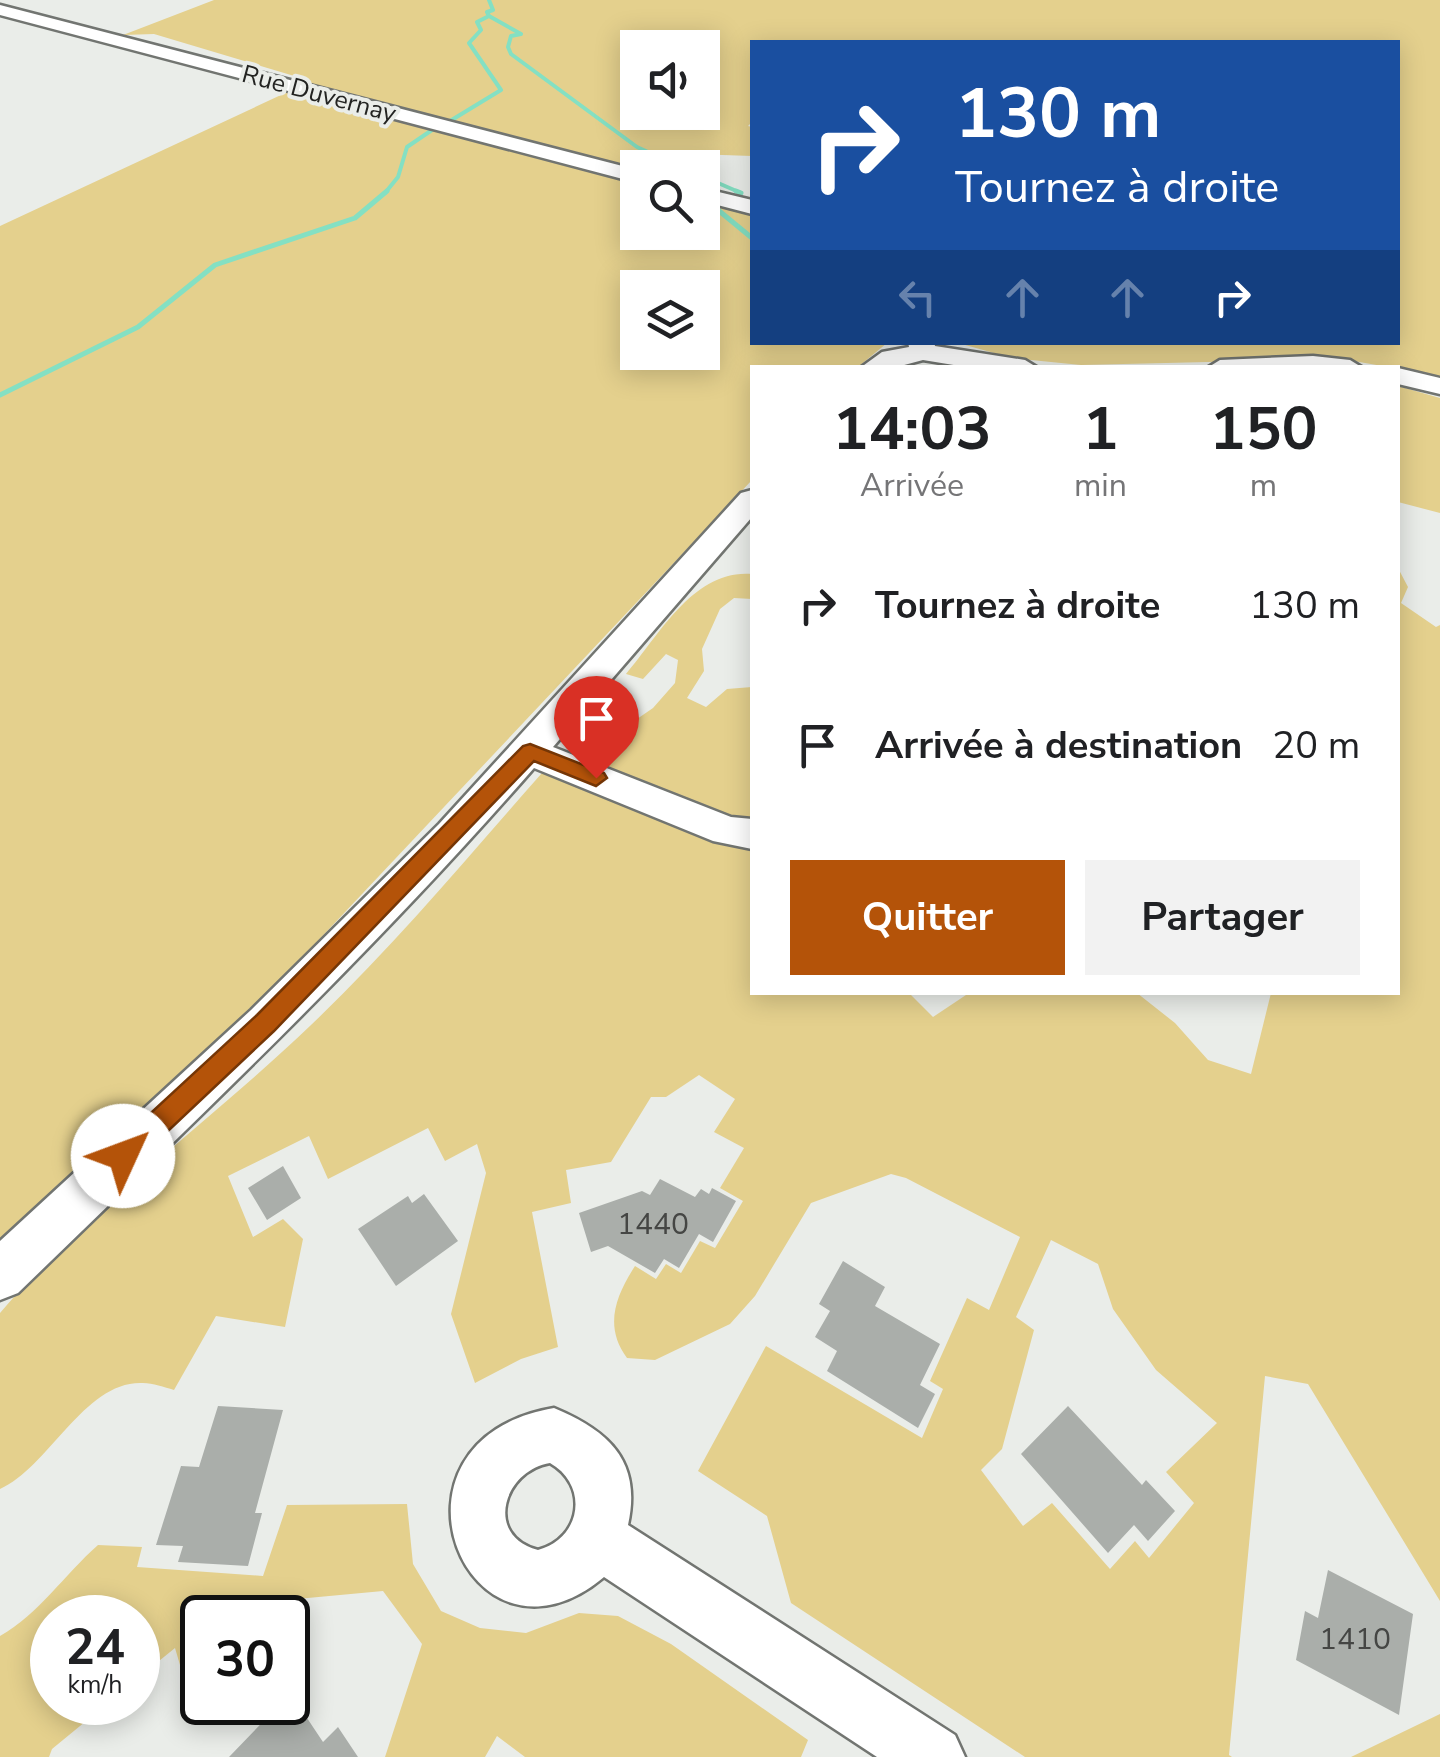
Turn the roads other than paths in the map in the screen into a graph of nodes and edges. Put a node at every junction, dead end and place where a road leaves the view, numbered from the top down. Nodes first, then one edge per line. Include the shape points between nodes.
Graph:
1 (0, 10) edge
2 (620, 173) edge
3 (720, 199) edge
4 (750, 207) edge
5 (922, 347) edge
6 (878, 365) edge
7 (1010, 365) edge
8 (1290, 365) edge
9 (1322, 365) edge
10 (1400, 376) edge
11 (1440, 386) edge
12 (744, 521) edge
13 (530, 752) junction
14 (750, 834) edge
15 (0, 1275) edge
16 (596, 1538) dead end
17 (934, 1757) edge

1 - 2 street, Rue Duvernay
3 - 4 street
5 - 6 street
5 - 7 street
8 - 9 street
10 - 11 street
12 - 13 street
13 - 14 street via 728,831
13 - 15 street via 266,1023
16 - 17 street

